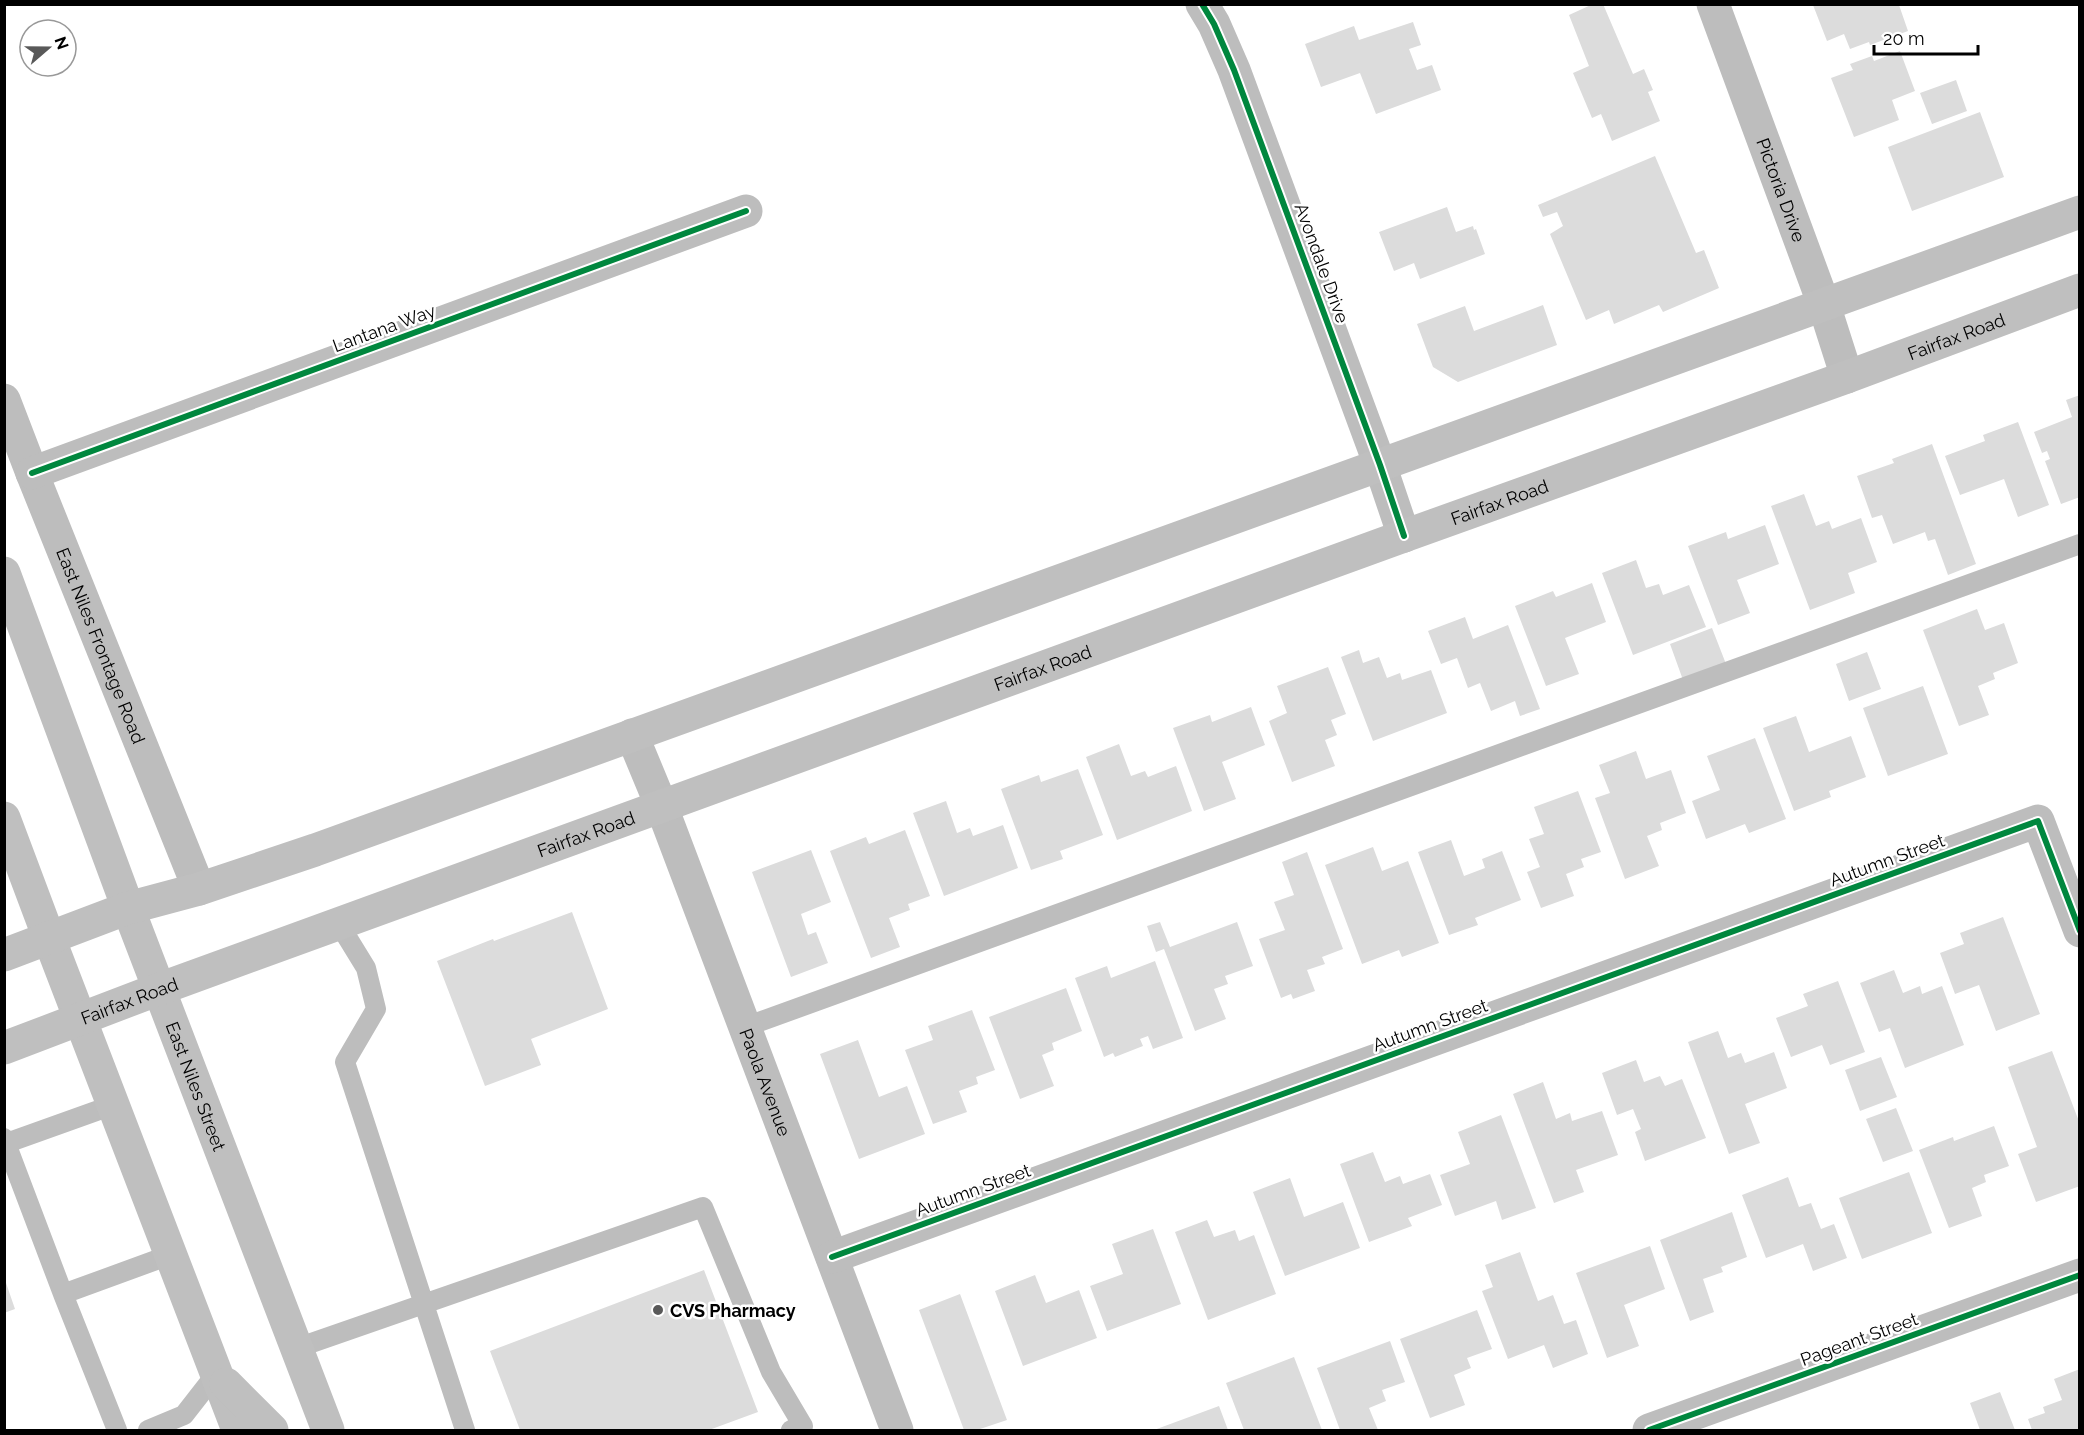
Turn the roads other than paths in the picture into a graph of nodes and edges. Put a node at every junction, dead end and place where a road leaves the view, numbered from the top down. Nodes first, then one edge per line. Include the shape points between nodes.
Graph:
1 (1202, 4) edge
2 (1713, 4) edge
3 (746, 211) dead end
4 (2079, 212) edge
5 (2079, 290) edge
6 (1824, 305) junction
7 (1847, 377) junction
8 (4, 400) edge
9 (1380, 465) junction
10 (32, 473) junction
11 (1404, 536) junction
12 (2079, 544) edge
13 (4, 573) edge
14 (632, 735) junction
15 (661, 805) junction
16 (4, 818) edge
17 (199, 889) junction
18 (128, 908) junction
19 (339, 924) junction
20 (2079, 931) edge
21 (49, 938) junction
22 (4, 955) edge
23 (159, 989) junction
24 (80, 1018) junction
25 (745, 1028) junction
26 (4, 1048) edge
27 (112, 1105) junction
28 (5, 1142) edge
29 (170, 1255) junction
30 (832, 1257) junction
31 (2079, 1275) edge
32 (63, 1294) junction
33 (424, 1304) junction
34 (297, 1348) junction
35 (216, 1374) junction
36 (117, 1431) edge
37 (147, 1431) edge
38 (237, 1431) edge
39 (272, 1431) edge
40 (328, 1431) edge
41 (465, 1431) edge
42 (791, 1431) edge
43 (897, 1431) edge
44 (1649, 1431) edge

1 - 9 street, Avondale Drive via 1234,70
2 - 6 street, Pictoria Drive
3 - 10 street, Lantana Way
4 - 6 main road
5 - 7 main road, Fairfax Road
6 - 7 street, Pictoria Drive
6 - 9 main road
7 - 11 main road, Fairfax Road
8 - 10 street, East Niles Frontage Road
9 - 11 street, Avondale Drive
9 - 14 main road
10 - 17 street, East Niles Frontage Road
11 - 15 main road, Fairfax Road
12 - 25 lane
13 - 18 main road, East Niles Street
14 - 15 street, Paola Avenue
14 - 17 main road
15 - 19 main road, Fairfax Road
15 - 25 street, Paola Avenue
16 - 21 main road
17 - 18 main road
18 - 21 main road
18 - 23 main road, East Niles Street
19 - 23 main road, Fairfax Road
19 - 33 lane via 366,968 376,1009 345,1062
20 - 30 street, Autumn Street via 2038,821
21 - 22 main road
21 - 24 main road
23 - 24 main road, Fairfax Road
23 - 34 main road, East Niles Street
24 - 26 main road, Fairfax Road
24 - 27 main road
25 - 30 street, Paola Avenue
27 - 28 lane
27 - 29 main road
28 - 32 lane
29 - 32 lane
29 - 35 main road
30 - 43 street, Paola Avenue
31 - 44 street, Pageant Street
32 - 36 lane
33 - 34 lane
33 - 41 lane
33 - 42 lane via 703,1207 771,1372 803,1426
34 - 40 main road, East Niles Street
35 - 37 lane via 184,1415
35 - 38 main road
35 - 39 main road

